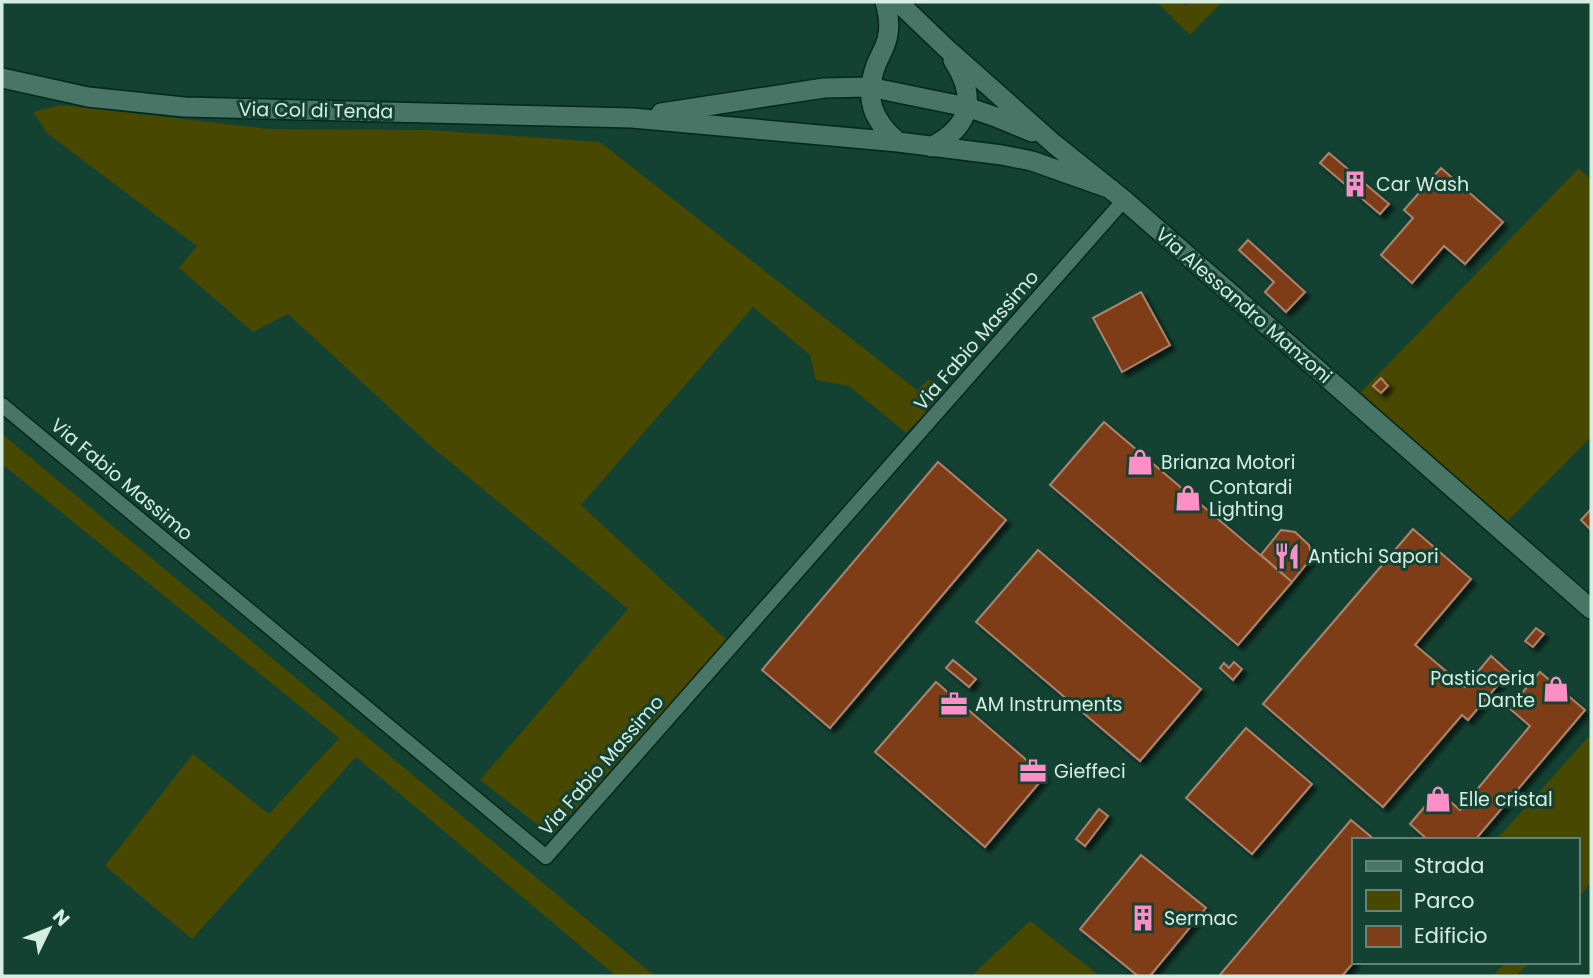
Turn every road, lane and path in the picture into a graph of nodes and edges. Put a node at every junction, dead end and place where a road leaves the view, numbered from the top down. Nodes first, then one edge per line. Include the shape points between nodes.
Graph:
1 (885, 2) edge
2 (898, 2) edge
3 (946, 48) junction
4 (2, 78) edge
5 (869, 87) junction
6 (967, 107) junction
7 (632, 117) junction
8 (898, 142) junction
9 (1054, 144) junction
10 (931, 147) junction
11 (1118, 195) junction
12 (2, 405) edge
13 (1591, 609) edge

1 - 5 main road via 888,37
2 - 3 main road, Via Alessandro Manzoni
3 - 6 main road via 963,75
3 - 9 main road, Via Alessandro Manzoni
4 - 7 main road, Via Col di Tenda via 88,97 184,107
5 - 6 main road, Via Col di Tenda
5 - 7 main road, Via Col di Tenda via 824,88
5 - 8 main road via 877,120
6 - 9 main road, Via Col di Tenda via 1009,121
6 - 10 main road via 958,128
7 - 8 main road, Via Col di Tenda
8 - 10 main road, Via Col di Tenda
9 - 11 main road, Via Alessandro Manzoni
10 - 11 main road, Via Col di Tenda via 1031,161
11 - 12 street, Via Fabio Massimo via 546,857
11 - 13 main road, Via Alessandro Manzoni

